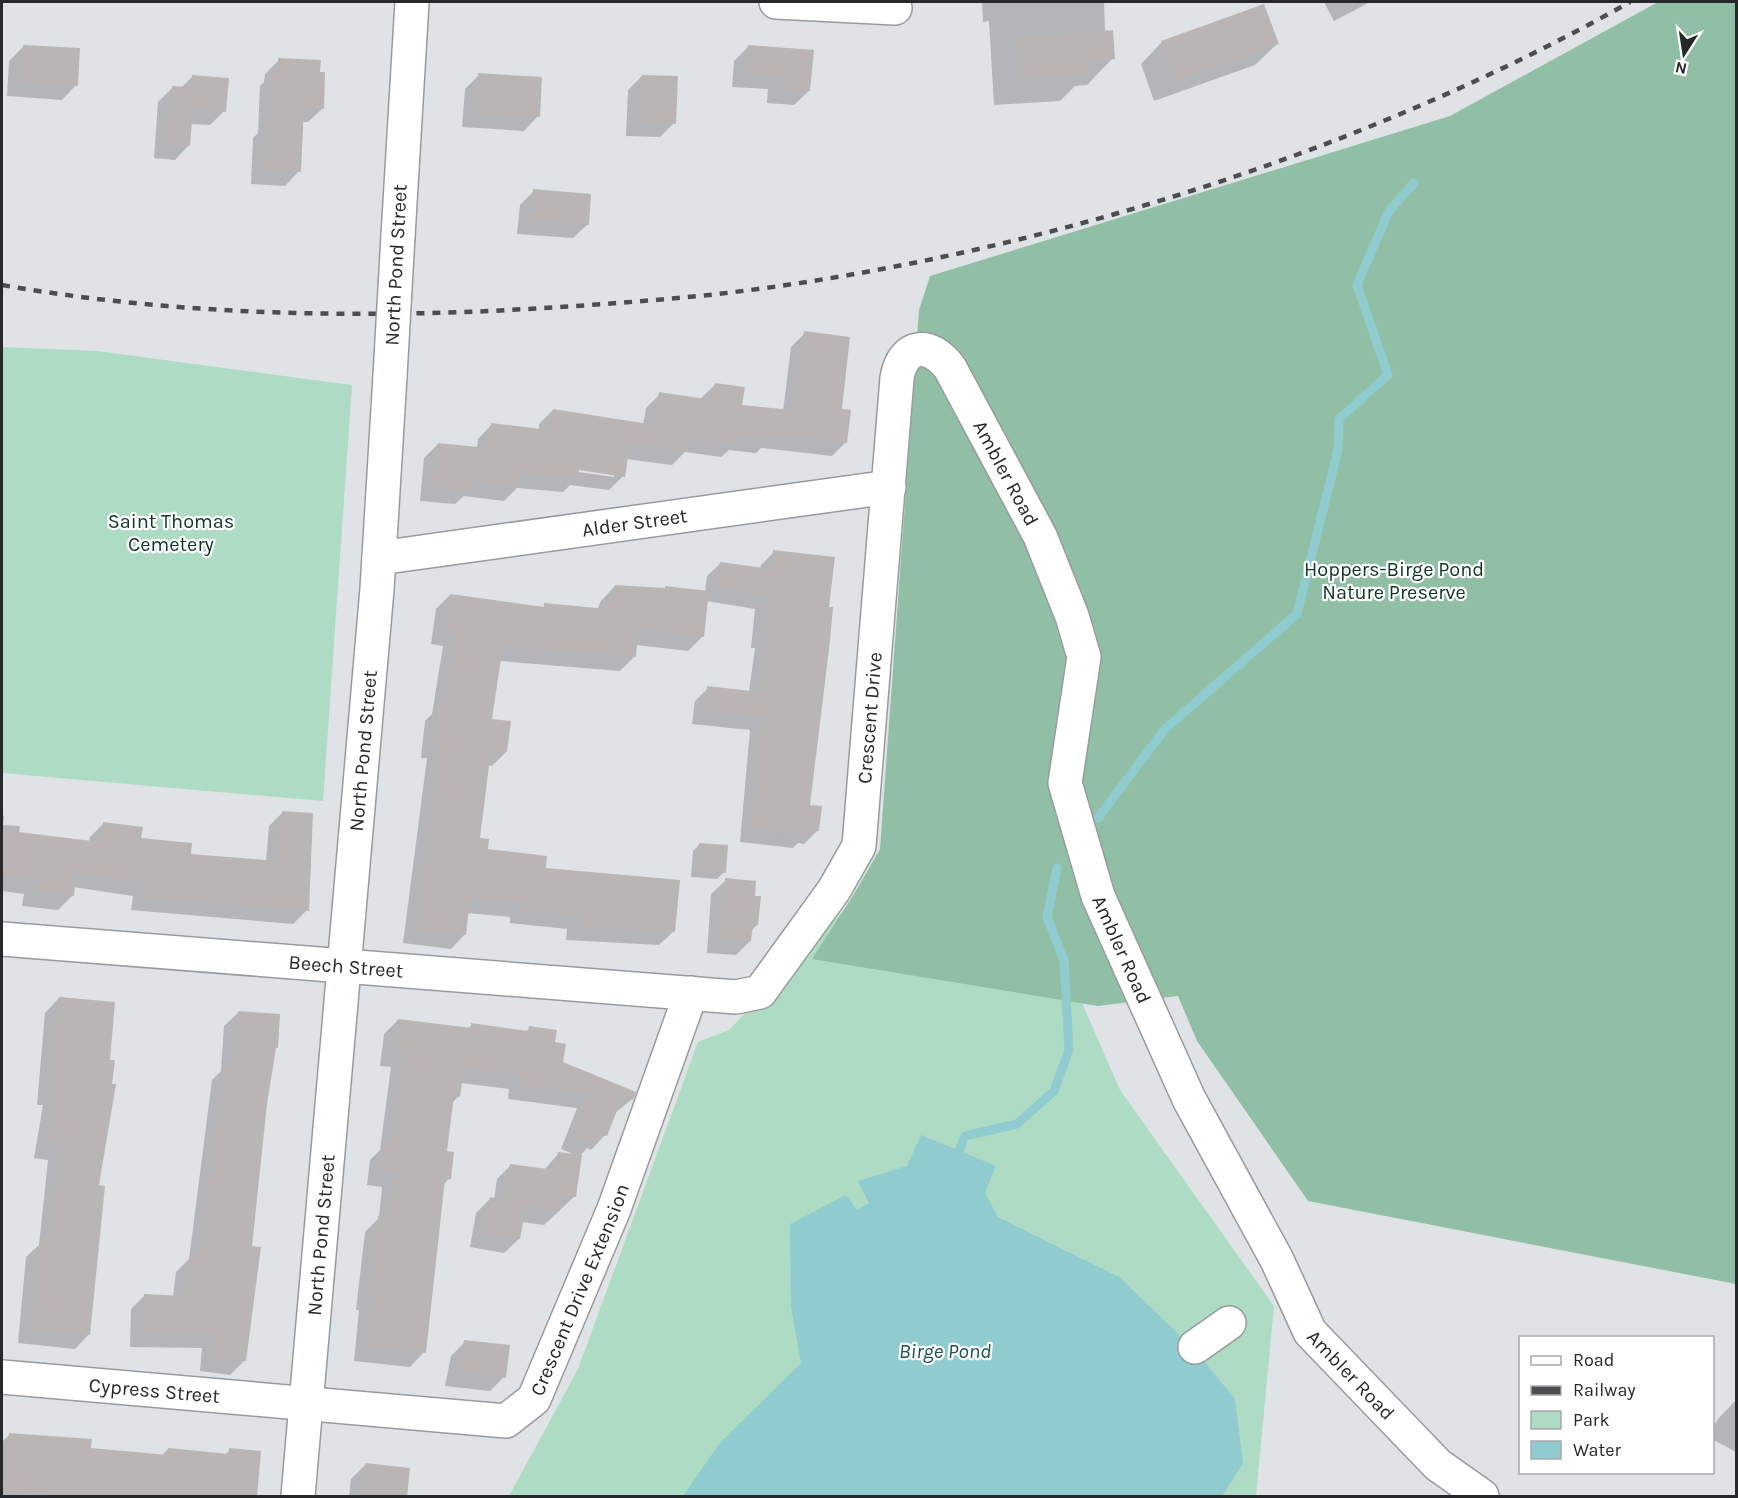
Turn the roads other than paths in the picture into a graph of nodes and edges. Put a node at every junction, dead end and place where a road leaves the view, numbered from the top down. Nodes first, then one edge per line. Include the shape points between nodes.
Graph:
1 (412, 2) edge
2 (776, 2) edge
3 (895, 8) dead end
4 (915, 351) joint
5 (889, 487) junction
6 (379, 558) junction
7 (2, 939) edge
8 (345, 967) junction
9 (691, 993) junction
10 (1229, 1323) dead end
11 (1195, 1347) dead end
12 (2, 1377) edge
13 (306, 1403) junction
14 (298, 1497) edge
15 (1482, 1497) edge

1 - 6 street, North Pond Street, bridge
2 - 3 street
4 - 5 street, Crescent Drive via 904,357 899,368
4 - 15 street, Ambler Road via 932,351 950,368 1040,536 1072,616 1084,657 1065,783 1098,896 1189,1099 1276,1260 1310,1332 1438,1465
5 - 6 street, Alder Street
5 - 9 street, Crescent Drive via 859,846 834,890 760,992 736,997
6 - 8 street, North Pond Street
7 - 8 street, Beech Street
8 - 9 street, Beech Street
8 - 13 street, North Pond Street
9 - 13 street, Crescent Drive Extension via 614,1209 534,1399 506,1421
10 - 11 street
12 - 13 street, Cypress Street
13 - 14 street, North Pond Street

